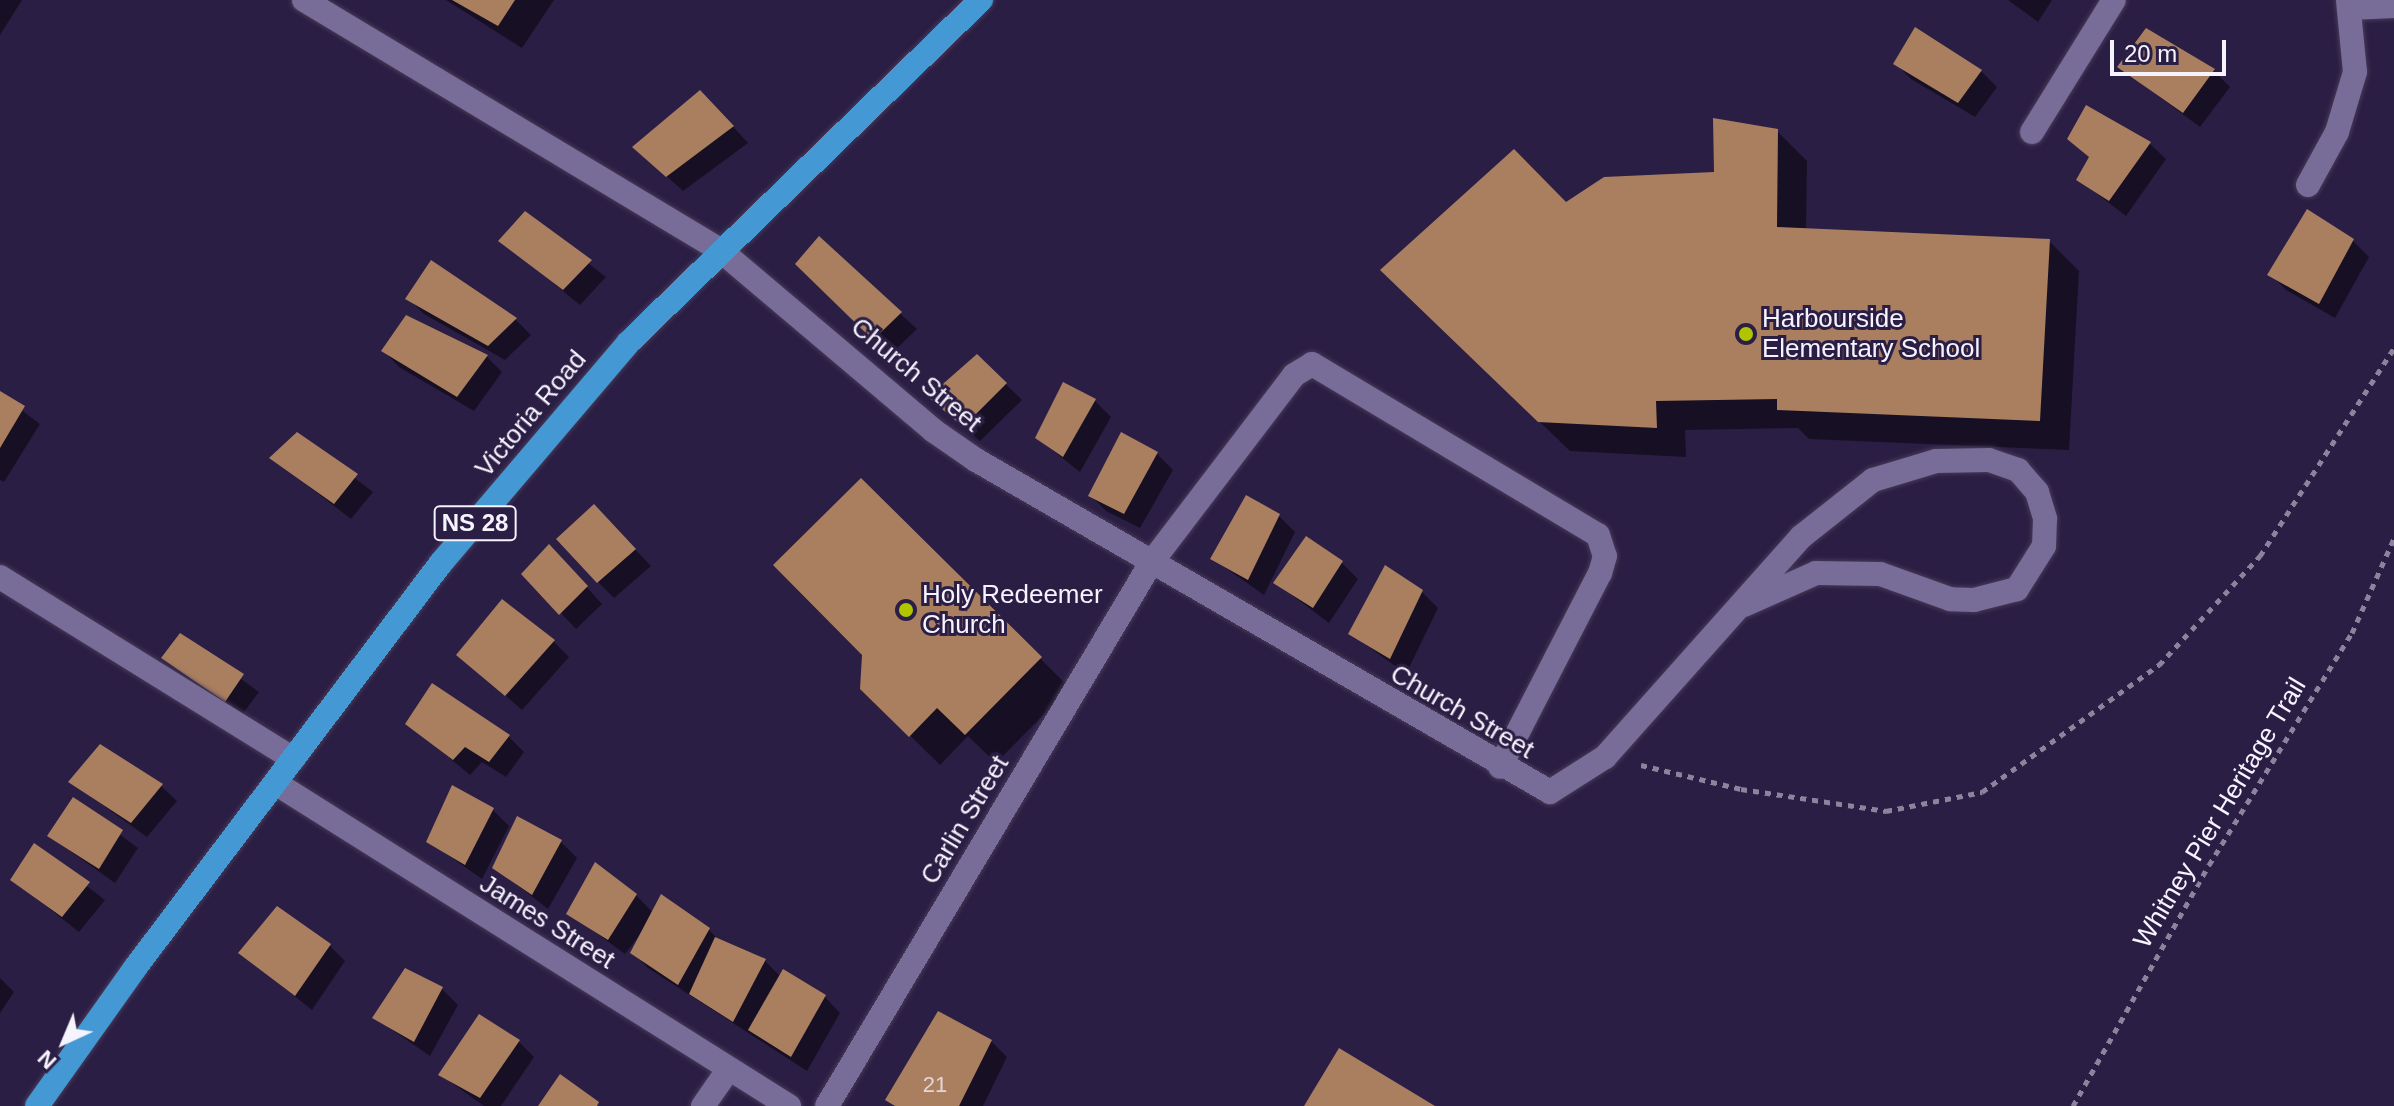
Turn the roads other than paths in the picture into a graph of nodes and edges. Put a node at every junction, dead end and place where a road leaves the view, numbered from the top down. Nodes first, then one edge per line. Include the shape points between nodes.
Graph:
1 (304, 0) edge
2 (981, 0) edge
3 (2114, 0) edge
4 (2349, 4) edge
5 (2394, 6) edge
6 (2032, 132) dead end
7 (2308, 185) dead end
8 (720, 250) junction
9 (1151, 563) junction
10 (0, 577) edge
11 (1744, 605) junction
12 (293, 759) junction
13 (1500, 767) junction
14 (277, 784) junction
15 (728, 1070) junction
16 (37, 1106) edge
17 (703, 1106) edge
18 (789, 1106) edge
19 (827, 1106) edge

1 - 8 street, Church Street
2 - 8 main road, Victoria Road / NS 28
3 - 6 street
4 - 5 street
4 - 7 street via 2355,72 2337,132
8 - 9 street, Church Street via 934,431
8 - 12 main road, Victoria Road / NS 28 via 629,342 456,545
9 - 13 street, Church Street
9 - 13 street, Carlin Street via 1294,375 1312,364 1330,371 1598,535 1605,556 1600,573
9 - 19 street, Carlin Street
10 - 12 street
11 - 11 street via 1801,537 1873,480 1936,461 1989,460 2018,470 2037,492 2045,519 2044,546 2017,589 1974,600 1950,599 1880,574 1816,573
11 - 13 street, Church Street via 1605,757 1550,792
12 - 14 main road, Victoria Road / NS 28
14 - 15 street, James Street
14 - 16 main road, Victoria Road / NS 28
15 - 17 street
15 - 18 street, James Street

